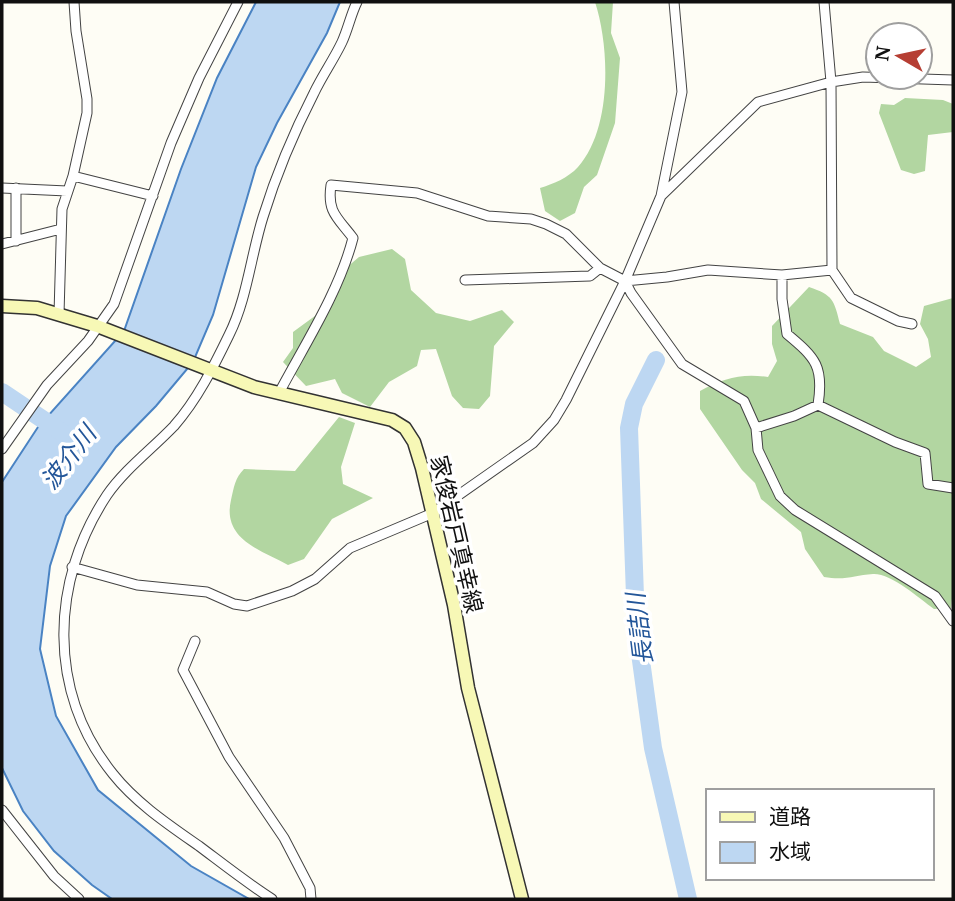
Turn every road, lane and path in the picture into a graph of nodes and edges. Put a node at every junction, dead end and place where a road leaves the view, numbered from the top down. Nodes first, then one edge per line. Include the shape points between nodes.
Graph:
1 (74, 2) edge
2 (238, 2) edge
3 (358, 2) edge
4 (674, 2) edge
5 (824, 2) edge
6 (953, 80) edge
7 (831, 82) junction
8 (73, 176) junction
9 (2, 188) edge
10 (16, 188) junction
11 (67, 191) junction
12 (153, 196) junction
13 (661, 196) junction
14 (61, 229) junction
15 (16, 241) junction
16 (2, 244) edge
17 (600, 268) junction
18 (832, 270) junction
19 (782, 275) junction
20 (465, 279) dead end
21 (625, 281) junction
22 (2, 306) edge
23 (59, 314) junction
24 (912, 324) dead end
25 (101, 328) junction
26 (208, 370) junction
27 (279, 393) junction
28 (818, 405) junction
29 (756, 428) junction
30 (3, 444) edge
31 (953, 488) edge
32 (433, 513) junction
33 (72, 567) junction
34 (953, 621) edge
35 (195, 641) dead end
36 (2, 810) edge
37 (79, 899) edge
38 (272, 899) edge
39 (311, 899) edge
40 (522, 899) edge

1 - 8 street via 87,106
2 - 12 street via 191,96
3 - 26 street via 293,140 264,215 231,331
4 - 13 street via 682,92
5 - 7 street
6 - 7 street via 863,77
7 - 13 street via 758,102
7 - 18 street
8 - 11 street
8 - 12 street
9 - 10 street
10 - 11 street
10 - 15 street
11 - 14 street
12 - 25 street
13 - 21 street
14 - 15 street
14 - 23 street
15 - 16 street
17 - 20 street via 590,276
17 - 21 street
17 - 27 street via 566,234 546,223 488,216 417,193 331,185 332,210 353,238
18 - 19 street
18 - 24 street via 851,298
19 - 21 street via 708,270
19 - 28 street via 787,334 810,352 817,365 821,384
21 - 29 street via 682,364 744,401
21 - 32 street via 554,420 533,443
22 - 23 main road, 家俊岩戸真幸線
23 - 25 main road, 家俊岩戸真幸線
25 - 26 main road, 家俊岩戸真幸線
25 - 30 street via 38,397
26 - 27 main road, 家俊岩戸真幸線
26 - 33 street via 176,424 109,493 87,528
27 - 32 main road, 家俊岩戸真幸線 via 405,428 414,442
28 - 29 street
28 - 31 street via 925,453 928,484
29 - 34 street via 758,450 780,496 794,510 935,596
32 - 33 street via 351,548 292,592 247,606 207,592 137,585
32 - 40 main road, 家俊岩戸真幸線 via 468,688
33 - 38 street via 63,619 64,648 78,711 92,743 113,775 159,818
35 - 39 street via 183,670 229,757 284,838 310,888
36 - 37 street via 54,876

